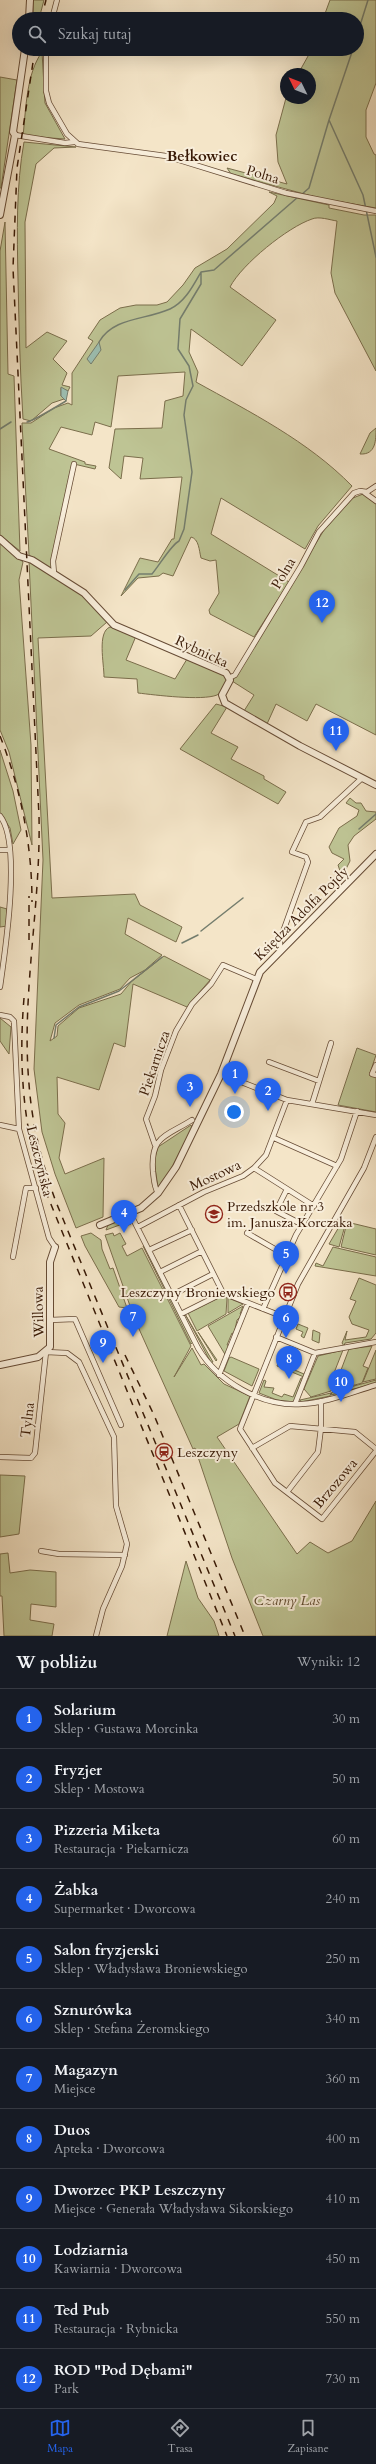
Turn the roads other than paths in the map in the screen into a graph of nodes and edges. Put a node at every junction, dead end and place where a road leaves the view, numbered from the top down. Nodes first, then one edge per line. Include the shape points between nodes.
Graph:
1 (30, 0) edge
2 (57, 0) edge
3 (29, 12) edge
4 (54, 12) edge
5 (24, 56) edge
6 (46, 56) edge
7 (15, 135) junction
8 (74, 142) junction
9 (376, 211) edge
10 (0, 215) edge
11 (74, 464) dead end
12 (376, 486) edge
13 (365, 493) junction
14 (376, 501) edge
15 (0, 539) edge
16 (54, 574) junction
17 (229, 678) junction
18 (362, 778) junction
19 (376, 785) edge
20 (0, 816) edge
21 (0, 850) edge
22 (9, 850) junction
23 (376, 854) edge
24 (280, 950) junction
25 (256, 979) junction
26 (0, 987) edge
27 (0, 1015) edge
28 (331, 1043) dead end
29 (269, 1062) dead end
30 (376, 1065) edge
31 (221, 1074) junction
32 (376, 1075) edge
33 (319, 1081) junction
34 (287, 1100) junction
35 (312, 1104) junction
36 (357, 1112) junction
37 (376, 1115) edge
38 (192, 1120) dead end
39 (0, 1126) edge
40 (19, 1129) junction
41 (376, 1137) edge
42 (274, 1138) junction
43 (155, 1144) junction
44 (337, 1166) junction
45 (254, 1168) junction
46 (36, 1188) junction
47 (287, 1189) junction
48 (158, 1192) junction
49 (179, 1205) junction
50 (314, 1206) junction
51 (130, 1213) junction
52 (100, 1225) dead end
53 (303, 1225) junction
54 (138, 1227) junction
55 (192, 1230) junction
56 (246, 1234) dead end
57 (55, 1247) joint
58 (149, 1250) junction
59 (202, 1251) junction
60 (287, 1256) junction
61 (13, 1257) dead end
62 (160, 1272) junction
63 (213, 1274) junction
64 (223, 1294) junction
65 (172, 1295) junction
66 (248, 1303) junction
67 (263, 1309) junction
68 (181, 1314) junction
69 (284, 1317) junction
70 (50, 1320) junction
71 (276, 1338) junction
72 (376, 1342) edge
73 (46, 1352) junction
74 (315, 1353) junction
75 (0, 1365) edge
76 (219, 1375) junction
77 (376, 1385) edge
78 (253, 1394) junction
79 (321, 1400) junction
80 (295, 1404) junction
81 (121, 1425) dead end
82 (321, 1428) junction
83 (252, 1448) junction
84 (376, 1450) edge
85 (0, 1457) edge
86 (287, 1492) junction
87 (41, 1551) dead end
88 (125, 1555) junction
89 (96, 1636) edge

1 - 3 street
2 - 4 street
5 - 7 street via 13,132
6 - 8 street via 46,91 49,102
7 - 8 street
7 - 10 street
8 - 9 street, Polna via 172,157 300,196
11 - 16 street via 53,561
12 - 13 street, Polna
13 - 14 street
13 - 17 street, Polna via 354,493 321,529 235,675
15 - 16 street, Rybnicka via 19,556 32,560
16 - 17 street, Rybnicka via 84,593 117,626 224,672
17 - 18 street, Rybnicka via 230,682 222,695 224,702
18 - 19 street, Rybnicka
18 - 24 street via 320,817 306,822 295,844 292,852 306,857 308,862 280,940
20 - 22 street via 9,834
21 - 22 street
22 - 26 street via 9,929
23 - 24 street, Księdza Adolfa Pojdy
24 - 25 street, Księdza Adolfa Pojdy
25 - 31 street, Księdza Adolfa Pojdy
25 - 43 street, Piekarnicza via 223,965 212,984 187,1011 160,1070 155,1096 146,1119
27 - 40 street, Leszczyńska via 10,1017 14,1021
28 - 33 street
29 - 33 street
30 - 32 street via 372,1074
31 - 34 street
31 - 48 street, Księdza Adolfa Pojdy via 176,1167
33 - 35 street
34 - 35 street
34 - 42 street, Mostowa
35 - 36 street
36 - 37 street
36 - 44 street via 344,1153
38 - 43 street
39 - 40 street
40 - 46 street, Leszczyńska
41 - 69 street via 364,1168 306,1269
42 - 44 street
42 - 45 street, Mostowa via 266,1155
43 - 48 street, Piekarnicza via 152,1157 155,1188
44 - 50 street
45 - 47 street
45 - 49 street, Mostowa via 239,1178
46 - 57 street, Leszczyńska via 49,1238
46 - 61 street via 26,1188
47 - 50 street
47 - 53 street via 276,1211
48 - 51 street, Księdza Adolfa Pojdy via 147,1204
49 - 54 street, Mostowa
49 - 55 street
50 - 53 street
51 - 52 street, Księdza Adolfa Pojdy
51 - 54 street
53 - 60 street
54 - 58 street
55 - 58 street
55 - 59 street
56 - 60 street
57 - 70 street, Willowa via 50,1262
58 - 62 street
59 - 62 street
59 - 63 street
60 - 67 street
62 - 65 street
63 - 64 street
63 - 65 street
64 - 66 street
64 - 68 street
65 - 68 street
66 - 67 street
66 - 76 street
67 - 69 street
68 - 76 street via 202,1355
69 - 71 street
70 - 73 street, Willowa via 51,1342
70 - 81 street via 75,1319
71 - 74 street
71 - 78 street
72 - 74 street
73 - 75 street, Willowa via 35,1358
73 - 85 street, Tylna via 35,1454 31,1458
73 - 88 street via 68,1353 79,1362 114,1438 116,1506 126,1538
74 - 80 street
76 - 78 street
77 - 79 street
78 - 80 street via 272,1401
78 - 83 street, Brzozowa via 240,1428
79 - 80 street
79 - 82 street
82 - 83 street via 290,1426
82 - 84 street via 355,1432
82 - 86 street via 318,1452
83 - 86 street, Brzozowa via 275,1483
84 - 86 street, Brzozowa via 322,1519
87 - 88 street via 59,1554
88 - 89 street via 103,1610

